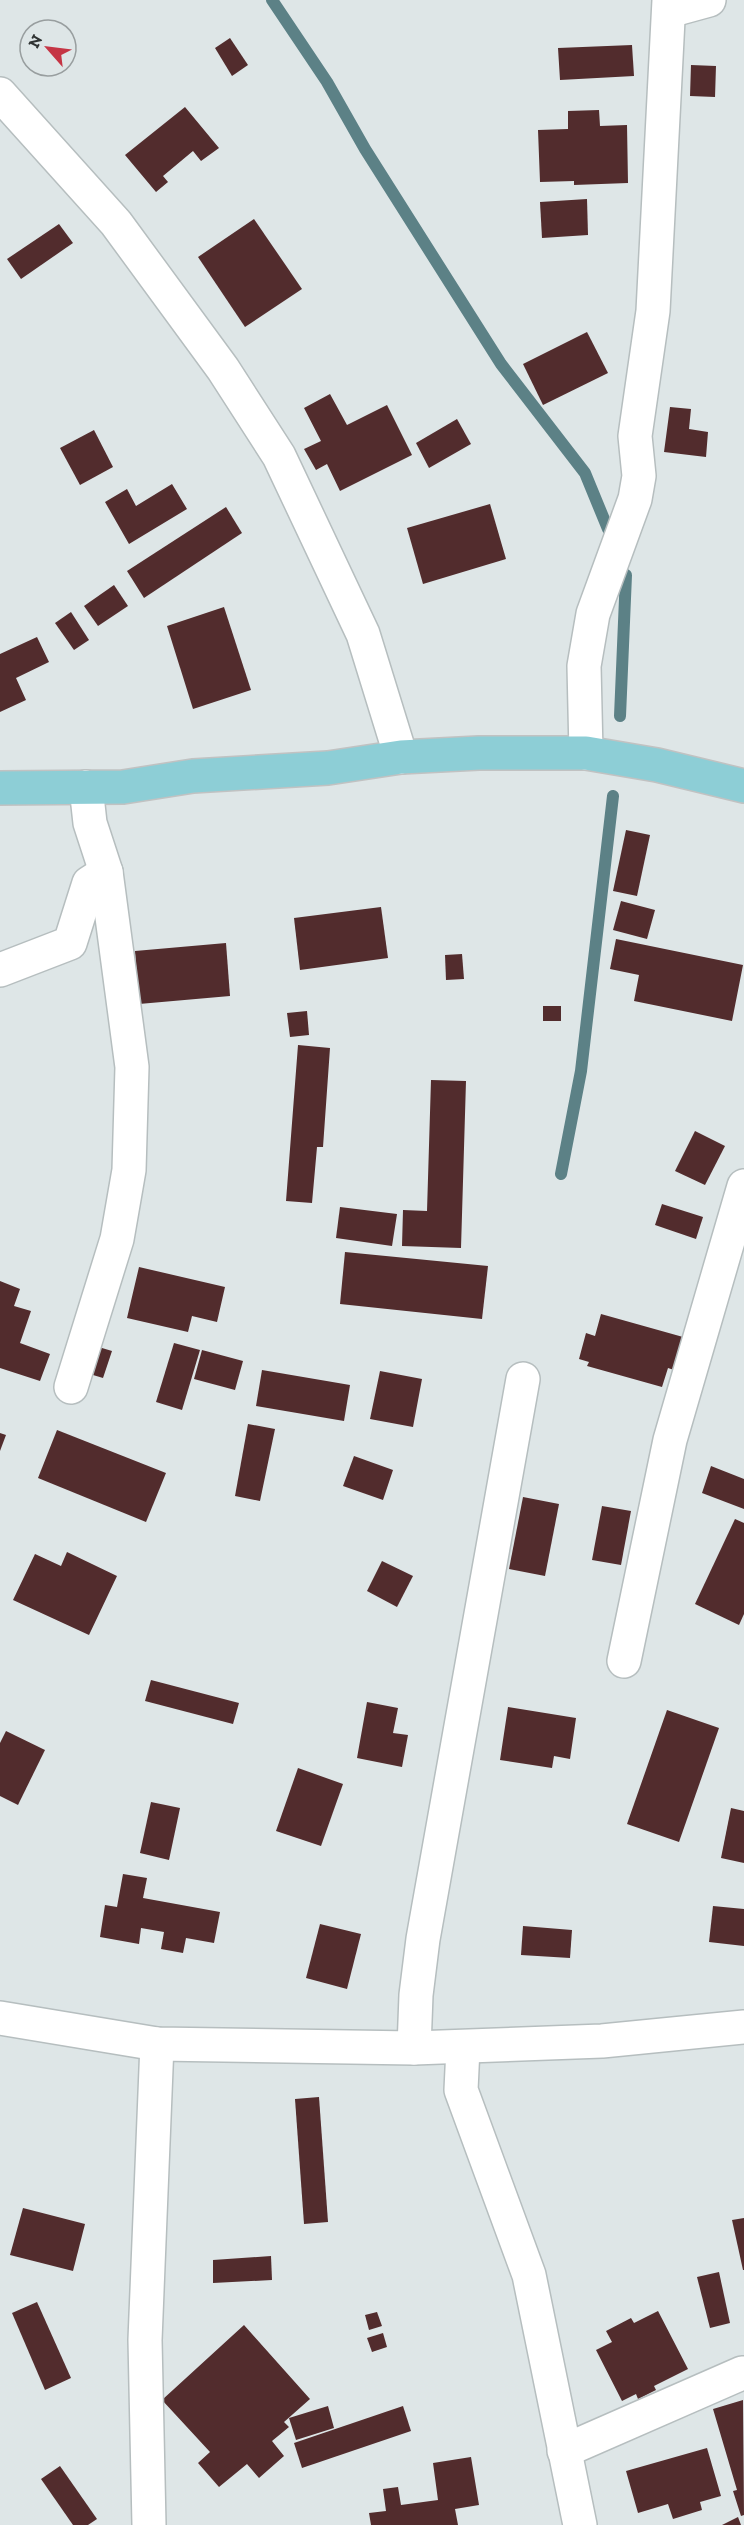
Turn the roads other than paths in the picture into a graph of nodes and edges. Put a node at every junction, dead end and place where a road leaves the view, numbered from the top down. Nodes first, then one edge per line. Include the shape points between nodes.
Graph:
1 (709, 0) edge
2 (669, 5) edge
3 (0, 94) edge
4 (586, 753) junction
5 (401, 757) junction
6 (744, 786) edge
7 (86, 787) junction
8 (0, 788) edge
9 (106, 872) junction
10 (0, 970) edge
11 (744, 1186) edge
12 (523, 1379) dead end
13 (71, 1388) dead end
14 (624, 1661) dead end
15 (0, 2018) edge
16 (744, 2027) edge
17 (157, 2044) junction
18 (414, 2048) junction
19 (463, 2048) junction
20 (742, 2373) dead end
21 (564, 2451) junction
22 (149, 2525) edge
23 (580, 2525) edge

1 - 2 street
2 - 4 street via 653,311 635,436 639,476 635,499 593,614 585,666
3 - 5 street via 116,223 223,369 279,456 363,634
4 - 5 main road
4 - 6 main road
5 - 7 main road via 328,768
7 - 8 main road
7 - 9 street via 90,823
9 - 10 street via 89,883 70,942
9 - 13 street via 132,1067 129,1170 117,1239
11 - 14 street via 670,1440
12 - 18 street via 423,1939
15 - 17 street
16 - 19 street via 602,2041
17 - 18 street
17 - 22 street via 145,2340
18 - 19 street
19 - 21 street via 461,2090 529,2275
20 - 21 street
21 - 23 street

